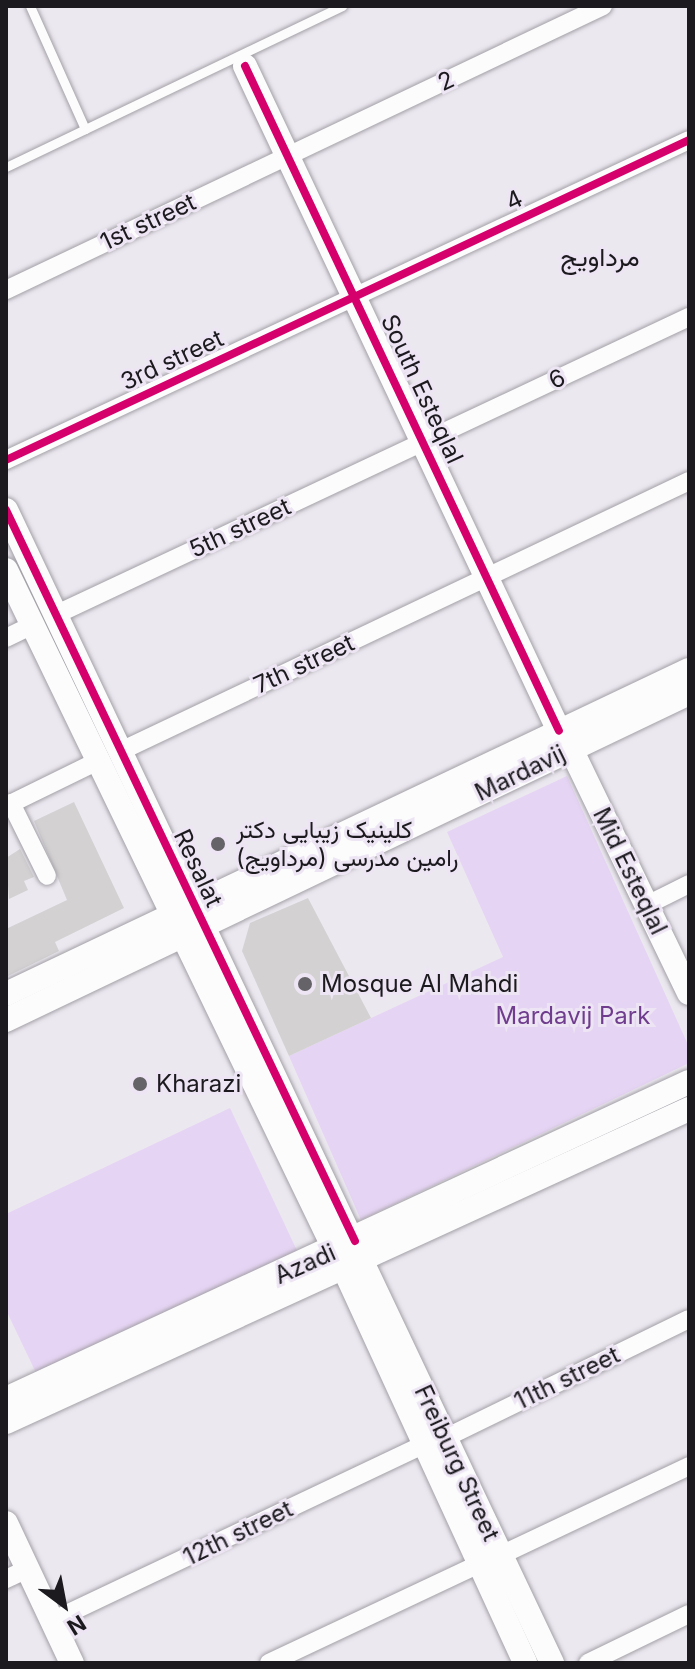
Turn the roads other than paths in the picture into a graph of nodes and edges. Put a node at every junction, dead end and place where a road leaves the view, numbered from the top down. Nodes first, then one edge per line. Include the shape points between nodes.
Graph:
1 (30, 6) edge
2 (342, 6) edge
3 (603, 6) edge
4 (245, 66) dead end
5 (85, 129) junction
6 (689, 140) edge
7 (289, 155) junction
8 (6, 167) edge
9 (6, 290) edge
10 (355, 296) junction
11 (689, 317) edge
12 (424, 441) junction
13 (6, 460) edge
14 (689, 481) edge
15 (6, 510) edge
16 (6, 570) edge
17 (487, 577) junction
18 (55, 615) junction
19 (33, 625) junction
20 (6, 638) edge
21 (689, 670) edge
22 (689, 693) edge
23 (565, 740) junction
24 (121, 751) junction
25 (98, 761) junction
26 (9, 804) edge
27 (47, 876) dead end
28 (689, 884) edge
29 (647, 905) junction
30 (187, 920) junction
31 (689, 993) edge
32 (6, 994) edge
33 (6, 1020) edge
34 (689, 1082) edge
35 (689, 1109) edge
36 (330, 1215) junction
37 (395, 1235) junction
38 (350, 1256) junction
39 (311, 1274) junction
40 (377, 1289) junction
41 (365, 1314) junction
42 (689, 1319) edge
43 (6, 1399) edge
44 (6, 1422) edge
45 (434, 1441) junction
46 (689, 1466) edge
47 (6, 1523) edge
48 (490, 1560) junction
49 (17, 1574) edge
50 (689, 1614) edge
51 (52, 1621) junction
52 (520, 1623) junction
53 (72, 1663) edge
54 (269, 1663) edge
55 (525, 1663) edge
56 (552, 1663) edge
57 (588, 1663) edge

1 - 5 lane
2 - 5 lane
3 - 7 street, 2
4 - 7 main road, South Esteqlal
5 - 8 lane
6 - 10 street, 4
7 - 9 street, 1st street
7 - 10 main road, South Esteqlal
10 - 12 main road, South Esteqlal
10 - 13 street, 3rd street
11 - 12 street, 6
12 - 17 main road, South Esteqlal
12 - 18 street, 5th street
14 - 17 street, 7th street
15 - 18 main road, Resalat
16 - 19 main road, Resalat
17 - 23 main road, South Esteqlal
17 - 24 street, 7th street
18 - 24 main road, Resalat
19 - 20 street
19 - 25 main road, Resalat
21 - 23 main road, Mardavij
22 - 23 main road, Mardavij
23 - 29 main road, Mid Esteqlal
23 - 30 main road, Mardavij
24 - 30 main road, Resalat
25 - 26 street
25 - 30 main road, Resalat
26 - 27 street
28 - 29 street
29 - 31 main road, Mid Esteqlal
30 - 32 main road, Mardavij
30 - 33 main road, Mardavij
30 - 36 main road, Resalat
34 - 37 main road, Azadi
35 - 37 main road, Azadi
36 - 37 main road
36 - 38 main road, Resalat
36 - 39 main road
37 - 38 main road, Azadi
37 - 40 main road
38 - 39 main road, Azadi
38 - 40 main road, Freiburg Street
38 - 41 main road, Freiburg Street
39 - 41 main road
39 - 43 main road, Azadi
39 - 44 main road, Azadi
40 - 45 main road, Freiburg Street
41 - 45 main road, Freiburg Street
42 - 45 street, 11th street
45 - 48 main road, Freiburg Street
45 - 51 street, 12th street
46 - 48 street
47 - 49 main road
48 - 52 main road, Freiburg Street
48 - 54 street
49 - 51 main road
50 - 57 street
51 - 53 main road
52 - 55 main road, Freiburg Street
52 - 56 main road, Freiburg Street

